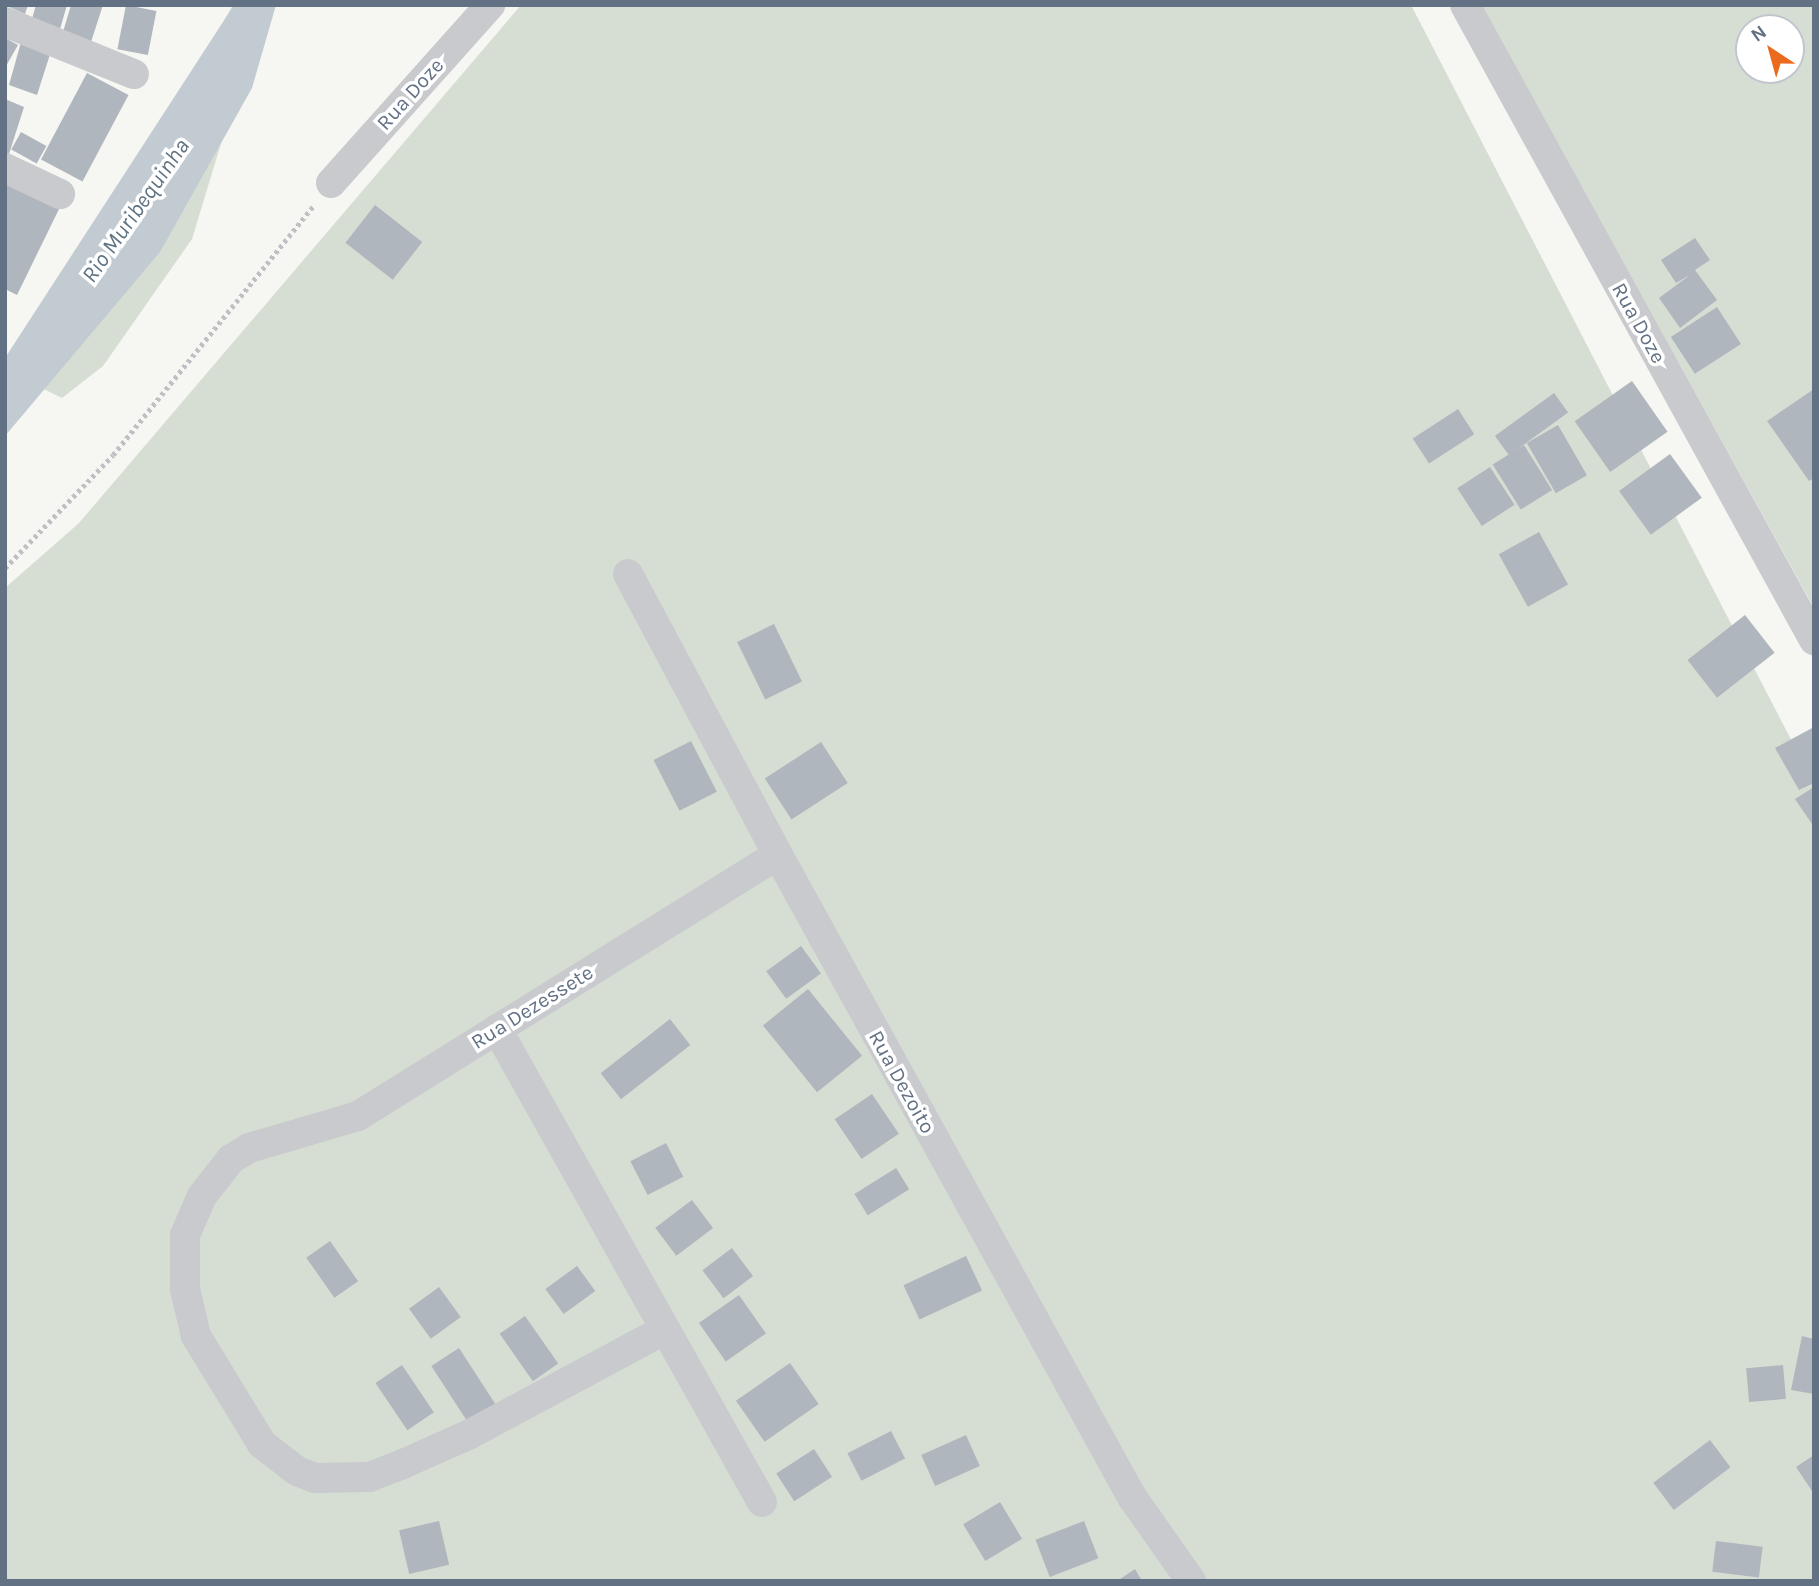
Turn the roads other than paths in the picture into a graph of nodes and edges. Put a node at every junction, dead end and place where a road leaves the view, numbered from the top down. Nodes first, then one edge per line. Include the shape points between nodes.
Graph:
1 (490, 5) edge
2 (1465, 5) edge
3 (5, 22) edge
4 (134, 74) dead end
5 (5, 168) edge
6 (331, 183) road end
7 (60, 194) dead end
8 (628, 574) dead end
9 (1814, 640) edge
10 (778, 855) junction
11 (497, 1029) junction
12 (664, 1330) junction
13 (762, 1502) dead end
14 (1191, 1581) edge

1 - 6 street, Rua Doze
2 - 9 street, Rua Doze
3 - 4 street
5 - 7 street
8 - 10 street, Rua Dezoito
10 - 11 street, Rua Dezessete
10 - 14 street, Rua Dezoito via 1132,1497
11 - 12 street
11 - 12 street, Rua Dezessete via 358,1116 278,1138 231,1159 202,1196 185,1236 185,1289 196,1336 262,1444 297,1471 333,1480 369,1477 468,1435
12 - 13 street

